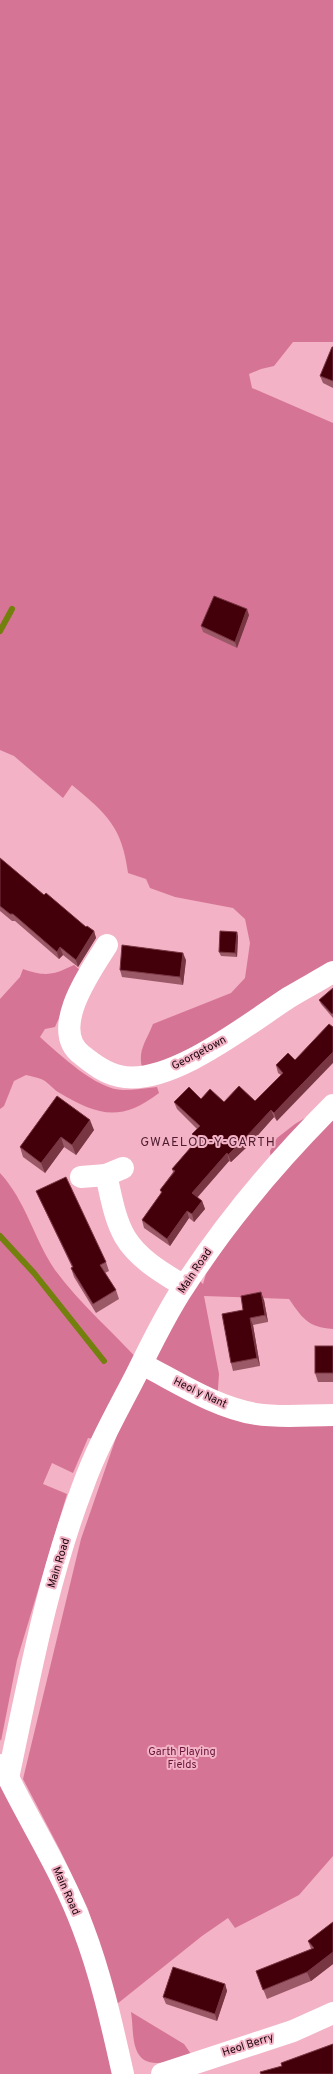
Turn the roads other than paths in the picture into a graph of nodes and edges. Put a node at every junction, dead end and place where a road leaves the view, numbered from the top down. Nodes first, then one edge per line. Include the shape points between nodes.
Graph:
1 (107, 945) dead end
2 (333, 972) edge
3 (333, 1105) edge
4 (81, 1178) dead end
5 (184, 1286) junction
6 (142, 1364) junction
7 (333, 1415) edge
8 (4, 1769) edge
9 (333, 2013) edge
10 (123, 2074) edge
11 (162, 2074) edge

1 - 2 street, Georgetown via 86,978 71,1012 69,1034 77,1052 97,1067 119,1076 145,1078 183,1064
3 - 5 street, Main Road via 297,1141 233,1216
4 - 5 street via 115,1171 116,1215 125,1237 137,1253
5 - 6 street, Main Road
6 - 7 street, Heol y Nant via 217,1403 239,1410 258,1414
6 - 8 street, Main Road via 102,1440 82,1487 52,1584
8 - 10 street, Main Road via 49,1853 83,1928 108,2007
9 - 11 street, Heol Berry via 294,2031

